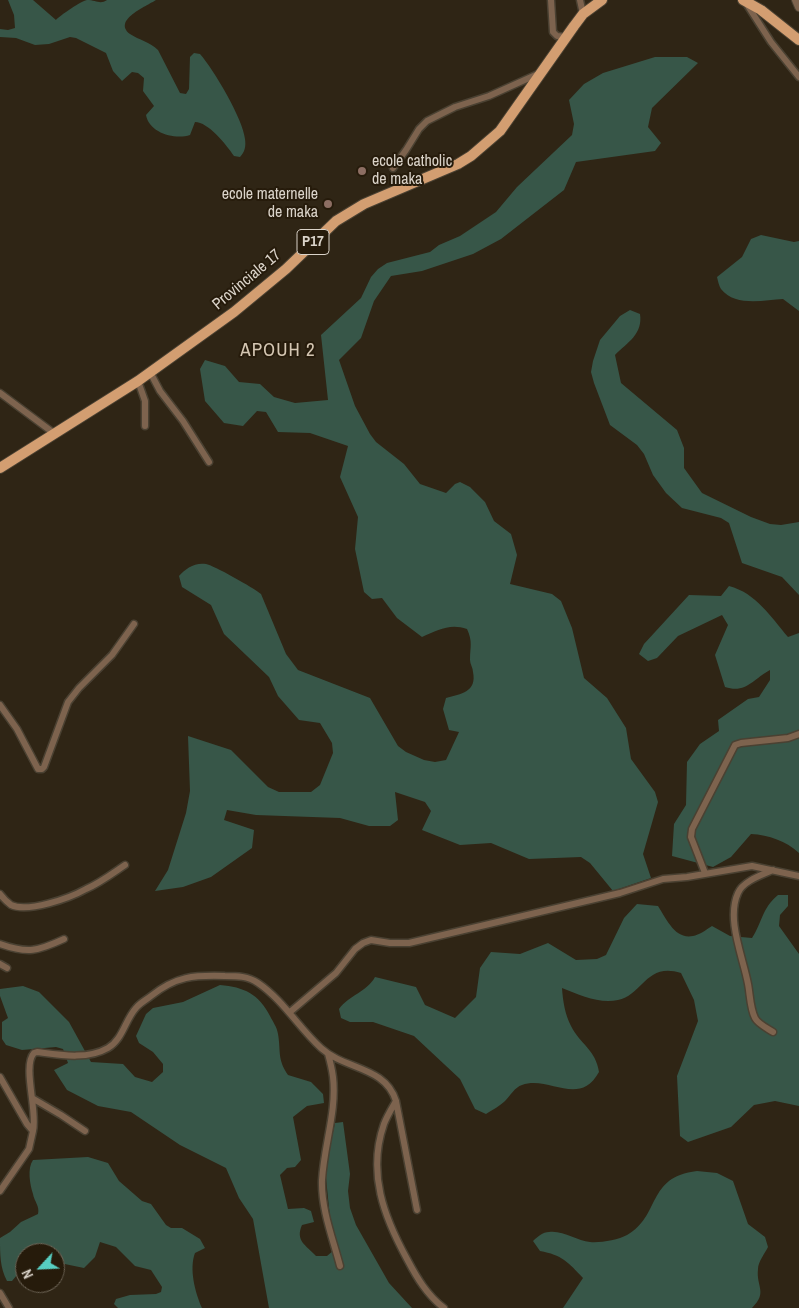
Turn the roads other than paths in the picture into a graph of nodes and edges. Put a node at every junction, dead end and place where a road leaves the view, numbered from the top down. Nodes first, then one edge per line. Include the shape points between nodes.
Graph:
1 (551, 0) edge
2 (580, 0) edge
3 (602, 0) edge
4 (744, 0) edge
5 (796, 0) edge
6 (799, 7) edge
7 (583, 14) junction
8 (566, 37) junction
9 (799, 40) edge
10 (539, 73) junction
11 (799, 77) edge
12 (393, 168) dead end
13 (150, 372) junction
14 (138, 381) junction
15 (0, 393) edge
16 (145, 426) dead end
17 (55, 434) junction
18 (209, 462) dead end
19 (0, 468) edge
20 (134, 624) dead end
21 (0, 705) edge
22 (799, 734) edge
23 (126, 865) dead end
24 (774, 869) junction
25 (705, 873) junction
26 (799, 876) edge
27 (0, 894) edge
28 (64, 939) dead end
29 (0, 944) edge
30 (0, 964) edge
31 (7, 968) dead end
32 (290, 1012) junction
33 (773, 1032) dead end
34 (328, 1054) junction
35 (0, 1077) edge
36 (32, 1098) junction
37 (396, 1101) junction
38 (33, 1131) junction
39 (84, 1131) dead end
40 (0, 1191) edge
41 (417, 1210) dead end
42 (340, 1266) dead end
43 (0, 1293) edge
44 (9, 1308) edge
45 (444, 1308) edge

1 - 8 street via 553,32 556,36
2 - 7 street
3 - 7 main road, Provinciale 17 / P17
4 - 9 main road
4 - 11 street
5 - 6 street
7 - 8 main road, Provinciale 17 / P17
8 - 10 main road, Provinciale 17 / P17
10 - 12 street via 427,121
10 - 13 main road, Provinciale 17 / P17 via 500,131 471,156 364,204 336,221 264,289
13 - 14 main road, Provinciale 17 / P17
13 - 18 street
14 - 16 street via 145,401
14 - 17 main road, Provinciale 17 / P17
15 - 17 street
17 - 19 main road, Provinciale 17 / P17
20 - 21 street via 112,655 68,702 42,769 38,768
22 - 25 street via 735,745 692,829 691,837
23 - 27 street via 87,889 40,905 12,905
24 - 25 street via 752,866
24 - 26 street
24 - 33 street via 741,888 736,899 734,920 754,1014 758,1022
25 - 32 street via 664,879 620,893 409,943 368,941 355,949 336,973
28 - 29 street via 32,951
30 - 31 street
32 - 34 street
32 - 36 street via 258,982 248,978 182,978 164,986 138,1005 108,1048 74,1056 34,1053 30,1061
34 - 37 street via 384,1080
34 - 42 street via 334,1092 322,1182 327,1219
35 - 38 street
36 - 38 street
36 - 39 street
37 - 41 street
37 - 45 street via 384,1125 380,1144 378,1171 382,1204 393,1233 420,1282 435,1302
38 - 40 street via 29,1149
43 - 44 street

